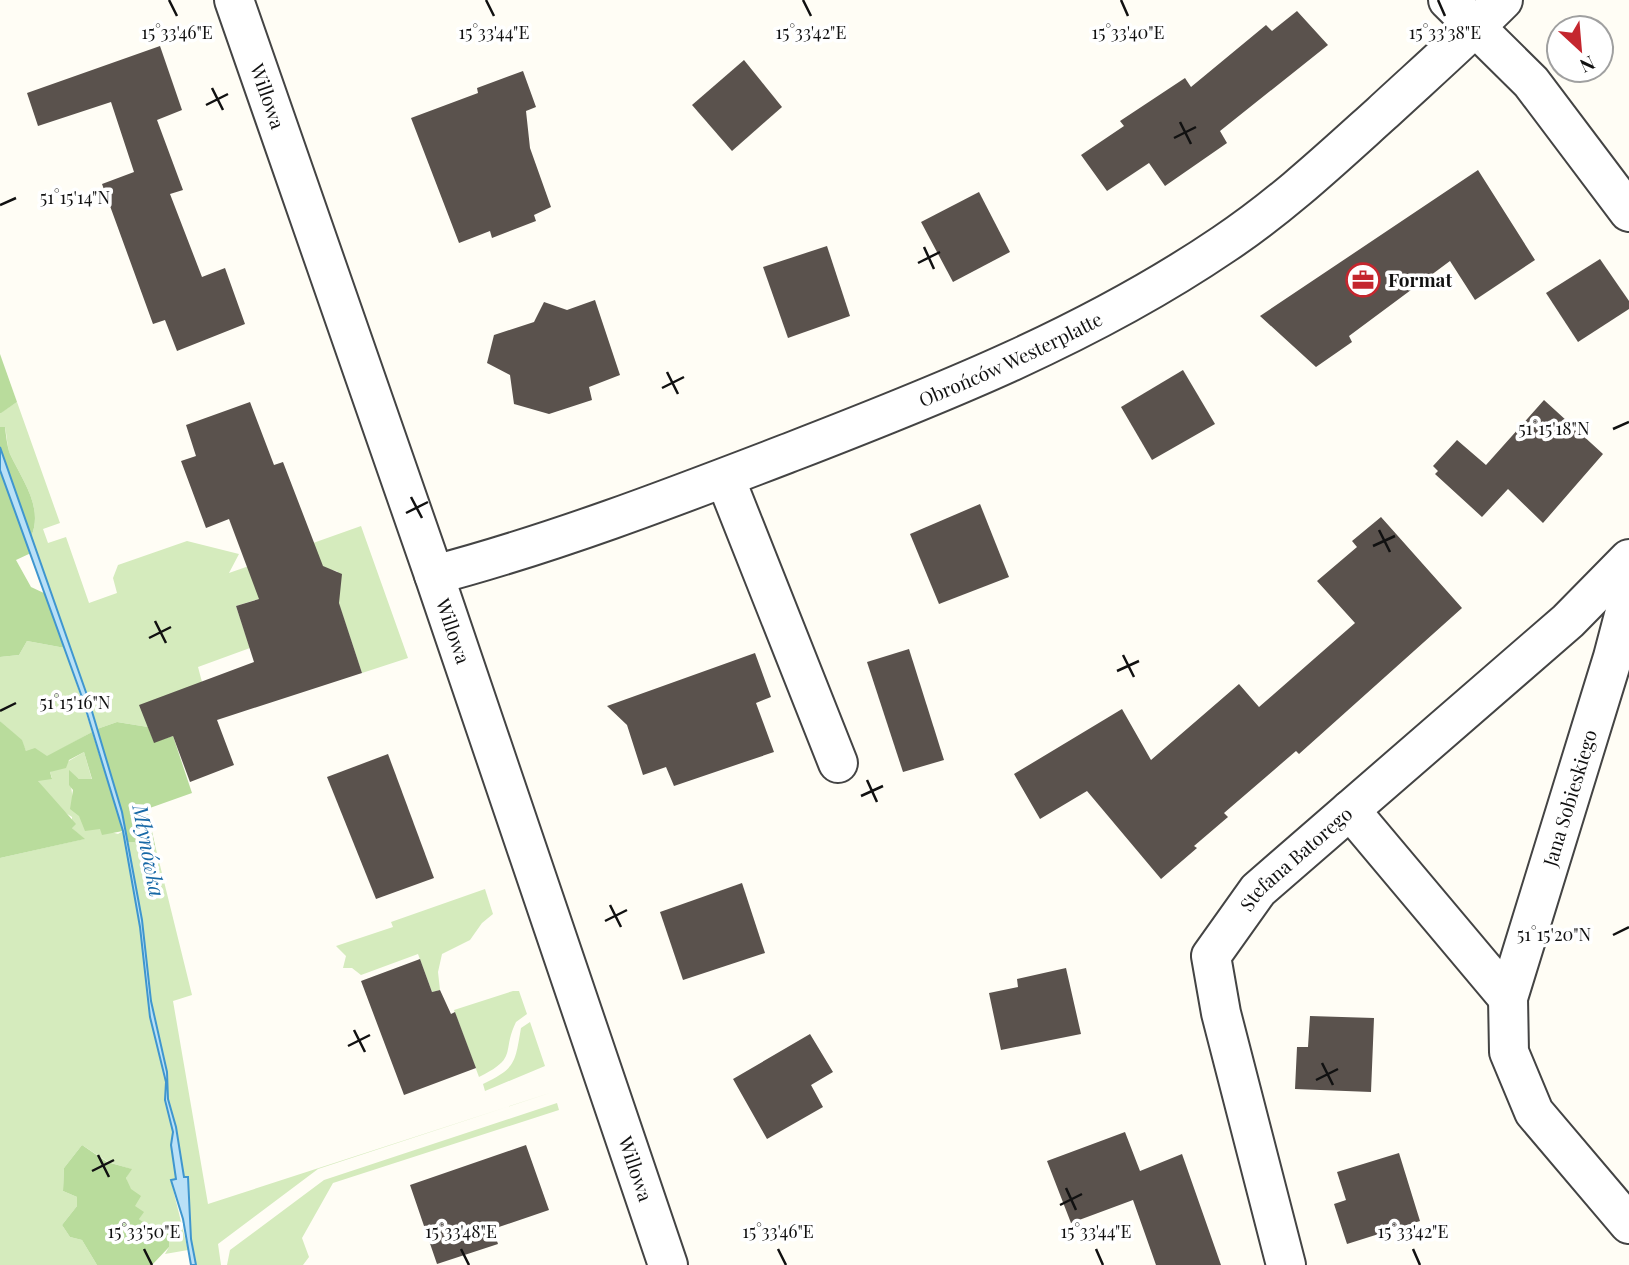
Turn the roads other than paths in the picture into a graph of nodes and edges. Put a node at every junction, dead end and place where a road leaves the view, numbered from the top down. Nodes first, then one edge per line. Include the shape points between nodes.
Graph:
1 (234, 0) edge
2 (1448, 0) edge
3 (1503, 0) edge
4 (1474, 29) junction
5 (1629, 212) edge
6 (725, 478) junction
7 (1629, 559) edge
8 (434, 575) junction
9 (1629, 596) edge
10 (838, 763) dead end
11 (1350, 810) junction
12 (1508, 999) junction
13 (1629, 1224) edge
14 (668, 1265) edge
15 (1286, 1265) edge

1 - 8 street, Willowa
2 - 4 street
3 - 4 street, Obrońców Westerplatte
4 - 5 street via 1531,82
4 - 6 street, Obrońców Westerplatte via 1293,194 1142,296 1027,356 939,395
6 - 8 street, Obrońców Westerplatte
6 - 10 street
7 - 11 street, Stefana Batorego via 1568,621
8 - 14 street, Willowa
9 - 12 street, Jana Sobieskiego
11 - 12 street
11 - 15 street, Stefana Batorego via 1258,890 1211,956 1221,1013
12 - 13 street, Jana Sobieskiego via 1509,1052 1535,1112

